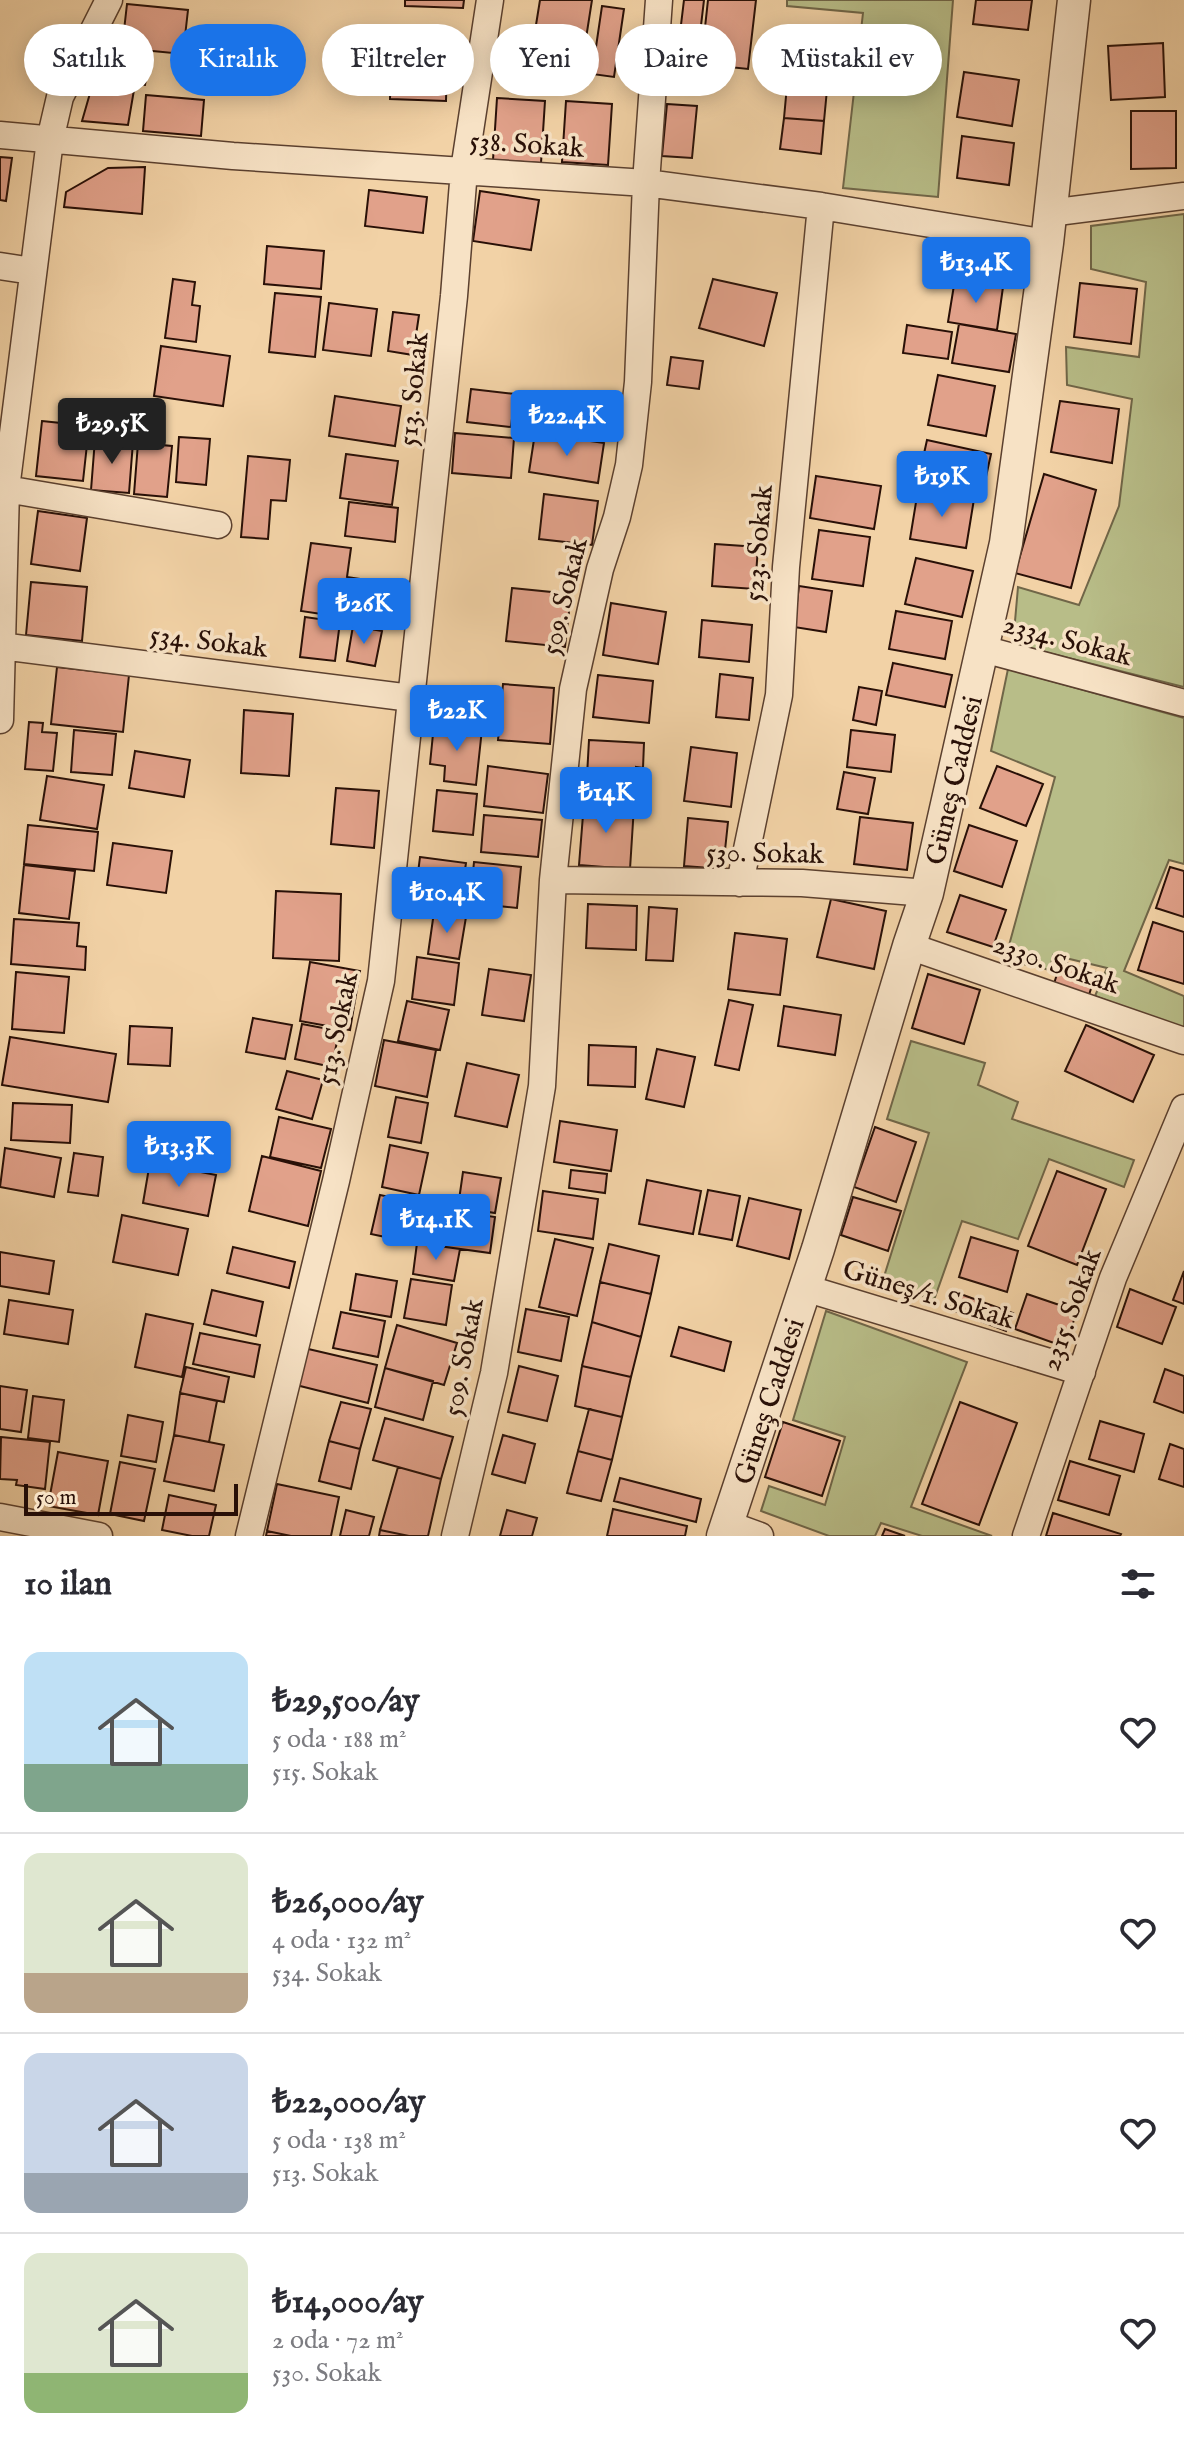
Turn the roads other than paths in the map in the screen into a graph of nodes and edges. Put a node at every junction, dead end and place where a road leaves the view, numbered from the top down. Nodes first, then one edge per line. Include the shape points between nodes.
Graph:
1 (109, 0) edge
2 (490, 0) edge
3 (659, 0) edge
4 (1074, 0) edge
5 (0, 135) edge
6 (50, 140) junction
7 (464, 170) junction
8 (646, 183) junction
9 (1184, 196) edge
10 (821, 206) junction
11 (1048, 228) junction
12 (0, 266) edge
13 (32, 271) junction
14 (6, 425) edge
15 (6, 489) junction
16 (218, 525) dead end
17 (1, 646) edge
18 (983, 649) junction
19 (411, 698) junction
20 (1184, 703) edge
21 (0, 720) edge
22 (553, 880) junction
23 (740, 883) junction
24 (927, 893) junction
25 (909, 946) junction
26 (1184, 1041) edge
27 (1184, 1108) edge
28 (805, 1288) junction
29 (1082, 1372) junction
30 (0, 1517) edge
31 (725, 1530) edge
32 (99, 1536) edge
33 (249, 1536) edge
34 (455, 1536) edge
35 (760, 1536) edge
36 (1026, 1536) edge

1 - 6 street via 60,97
2 - 7 street, 513. Sokak
3 - 8 street, 509. Sokak
4 - 11 street, Güneş Caddesi
5 - 6 street, 538. Sokak
6 - 7 street, 538. Sokak
6 - 13 street
7 - 8 street, 538. Sokak
7 - 19 street, 513. Sokak
8 - 10 street, 538. Sokak
8 - 22 street, 509. Sokak via 629,465 573,689
9 - 11 street, 538. Sokak
10 - 11 street, 538. Sokak
10 - 23 street, 523. Sokak via 779,695
11 - 18 street, Güneş Caddesi via 1006,543
12 - 13 street
13 - 14 street
14 - 15 street
15 - 16 street
15 - 17 street
17 - 19 street, 534. Sokak
17 - 21 street
18 - 20 street, 2334. Sokak
18 - 24 street, Güneş Caddesi
19 - 33 street, 513. Sokak via 381,981
22 - 23 street, 530. Sokak
22 - 34 street, 509. Sokak via 542,1086 494,1373
23 - 24 street, 530. Sokak
24 - 25 street, Güneş Caddesi
25 - 26 street, 2330. Sokak
25 - 28 street, Güneş Caddesi
27 - 29 street, 2315. Sokak via 1113,1278
28 - 29 street, Güneş/1. Sokak
28 - 31 street, Güneş Caddesi
29 - 36 street, 2315. Sokak
30 - 32 street
31 - 35 street

